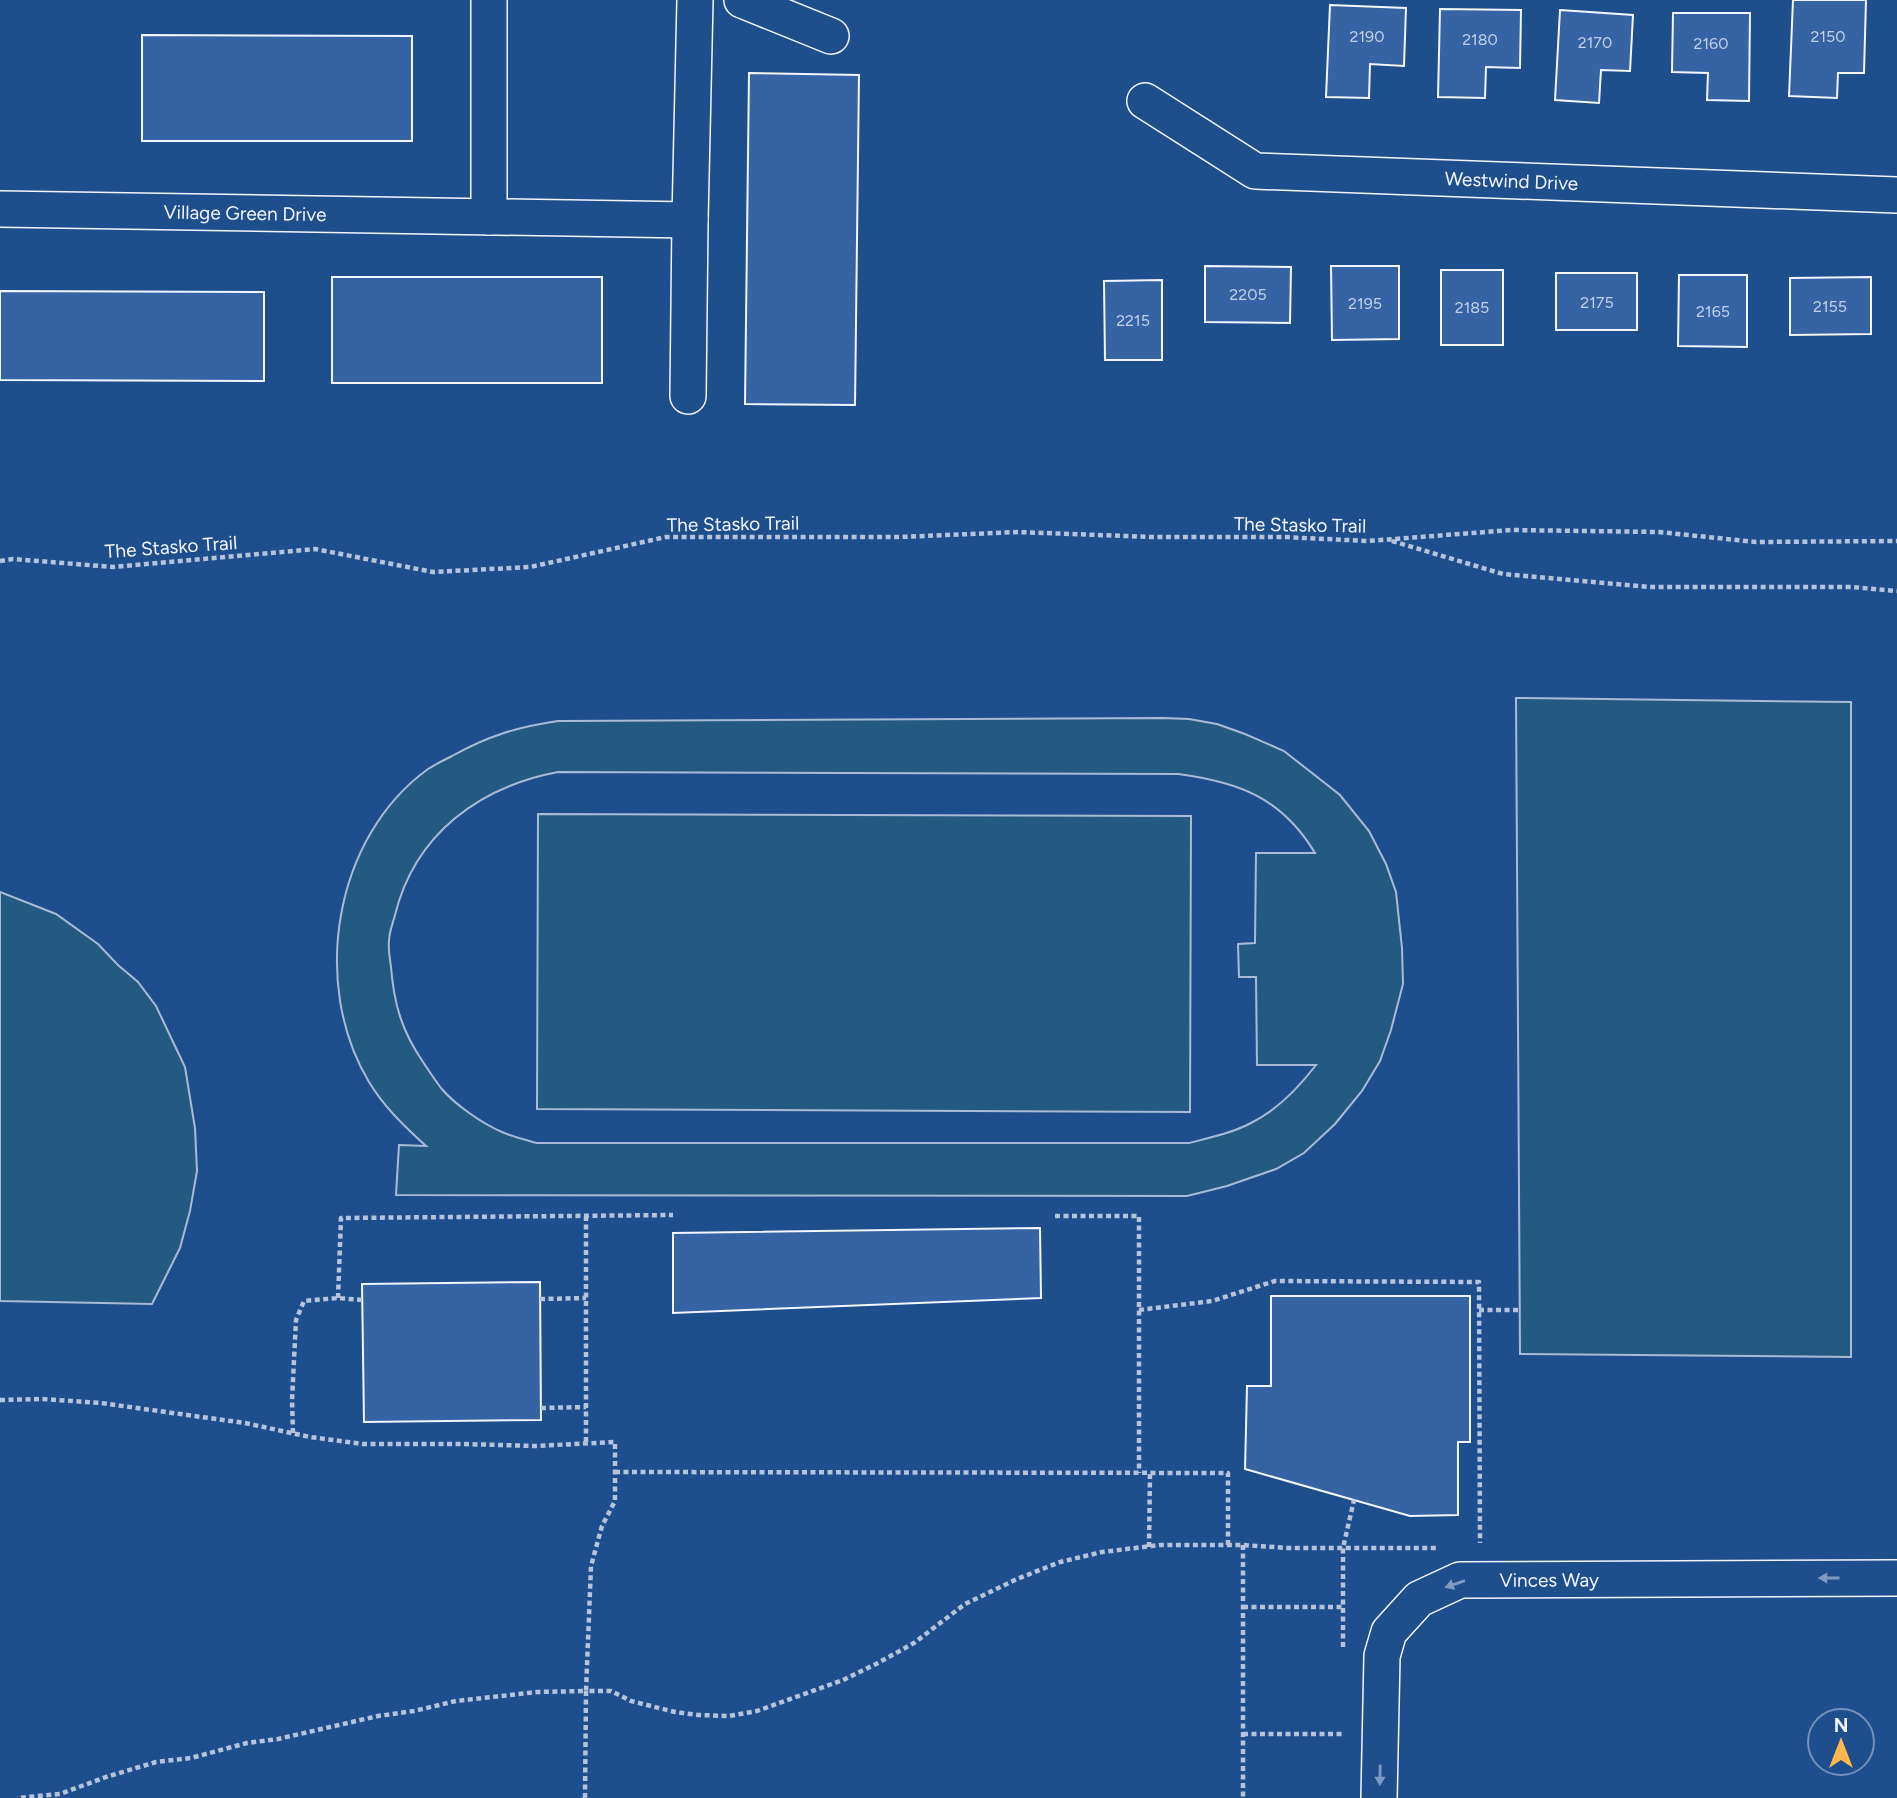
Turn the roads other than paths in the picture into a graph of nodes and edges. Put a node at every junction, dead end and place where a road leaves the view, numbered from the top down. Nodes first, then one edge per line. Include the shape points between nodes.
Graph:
1 (489, 0) edge
2 (695, 0) edge
3 (742, 0) edge
4 (831, 36) dead end
5 (1145, 101) dead end
6 (1897, 195) edge
7 (0, 209) edge
8 (489, 217) junction
9 (690, 220) junction
10 (688, 396) dead end
11 (1897, 1578) edge
12 (1379, 1798) edge

1 - 8 street
2 - 9 street
3 - 4 street
5 - 6 street, Westwind Drive via 1255,172
7 - 8 street, Village Green Drive
8 - 9 street, Village Green Drive
9 - 10 street
11 -> 12 street, Vinces Way via 1460,1580 1419,1600 1389,1632 1382,1656

